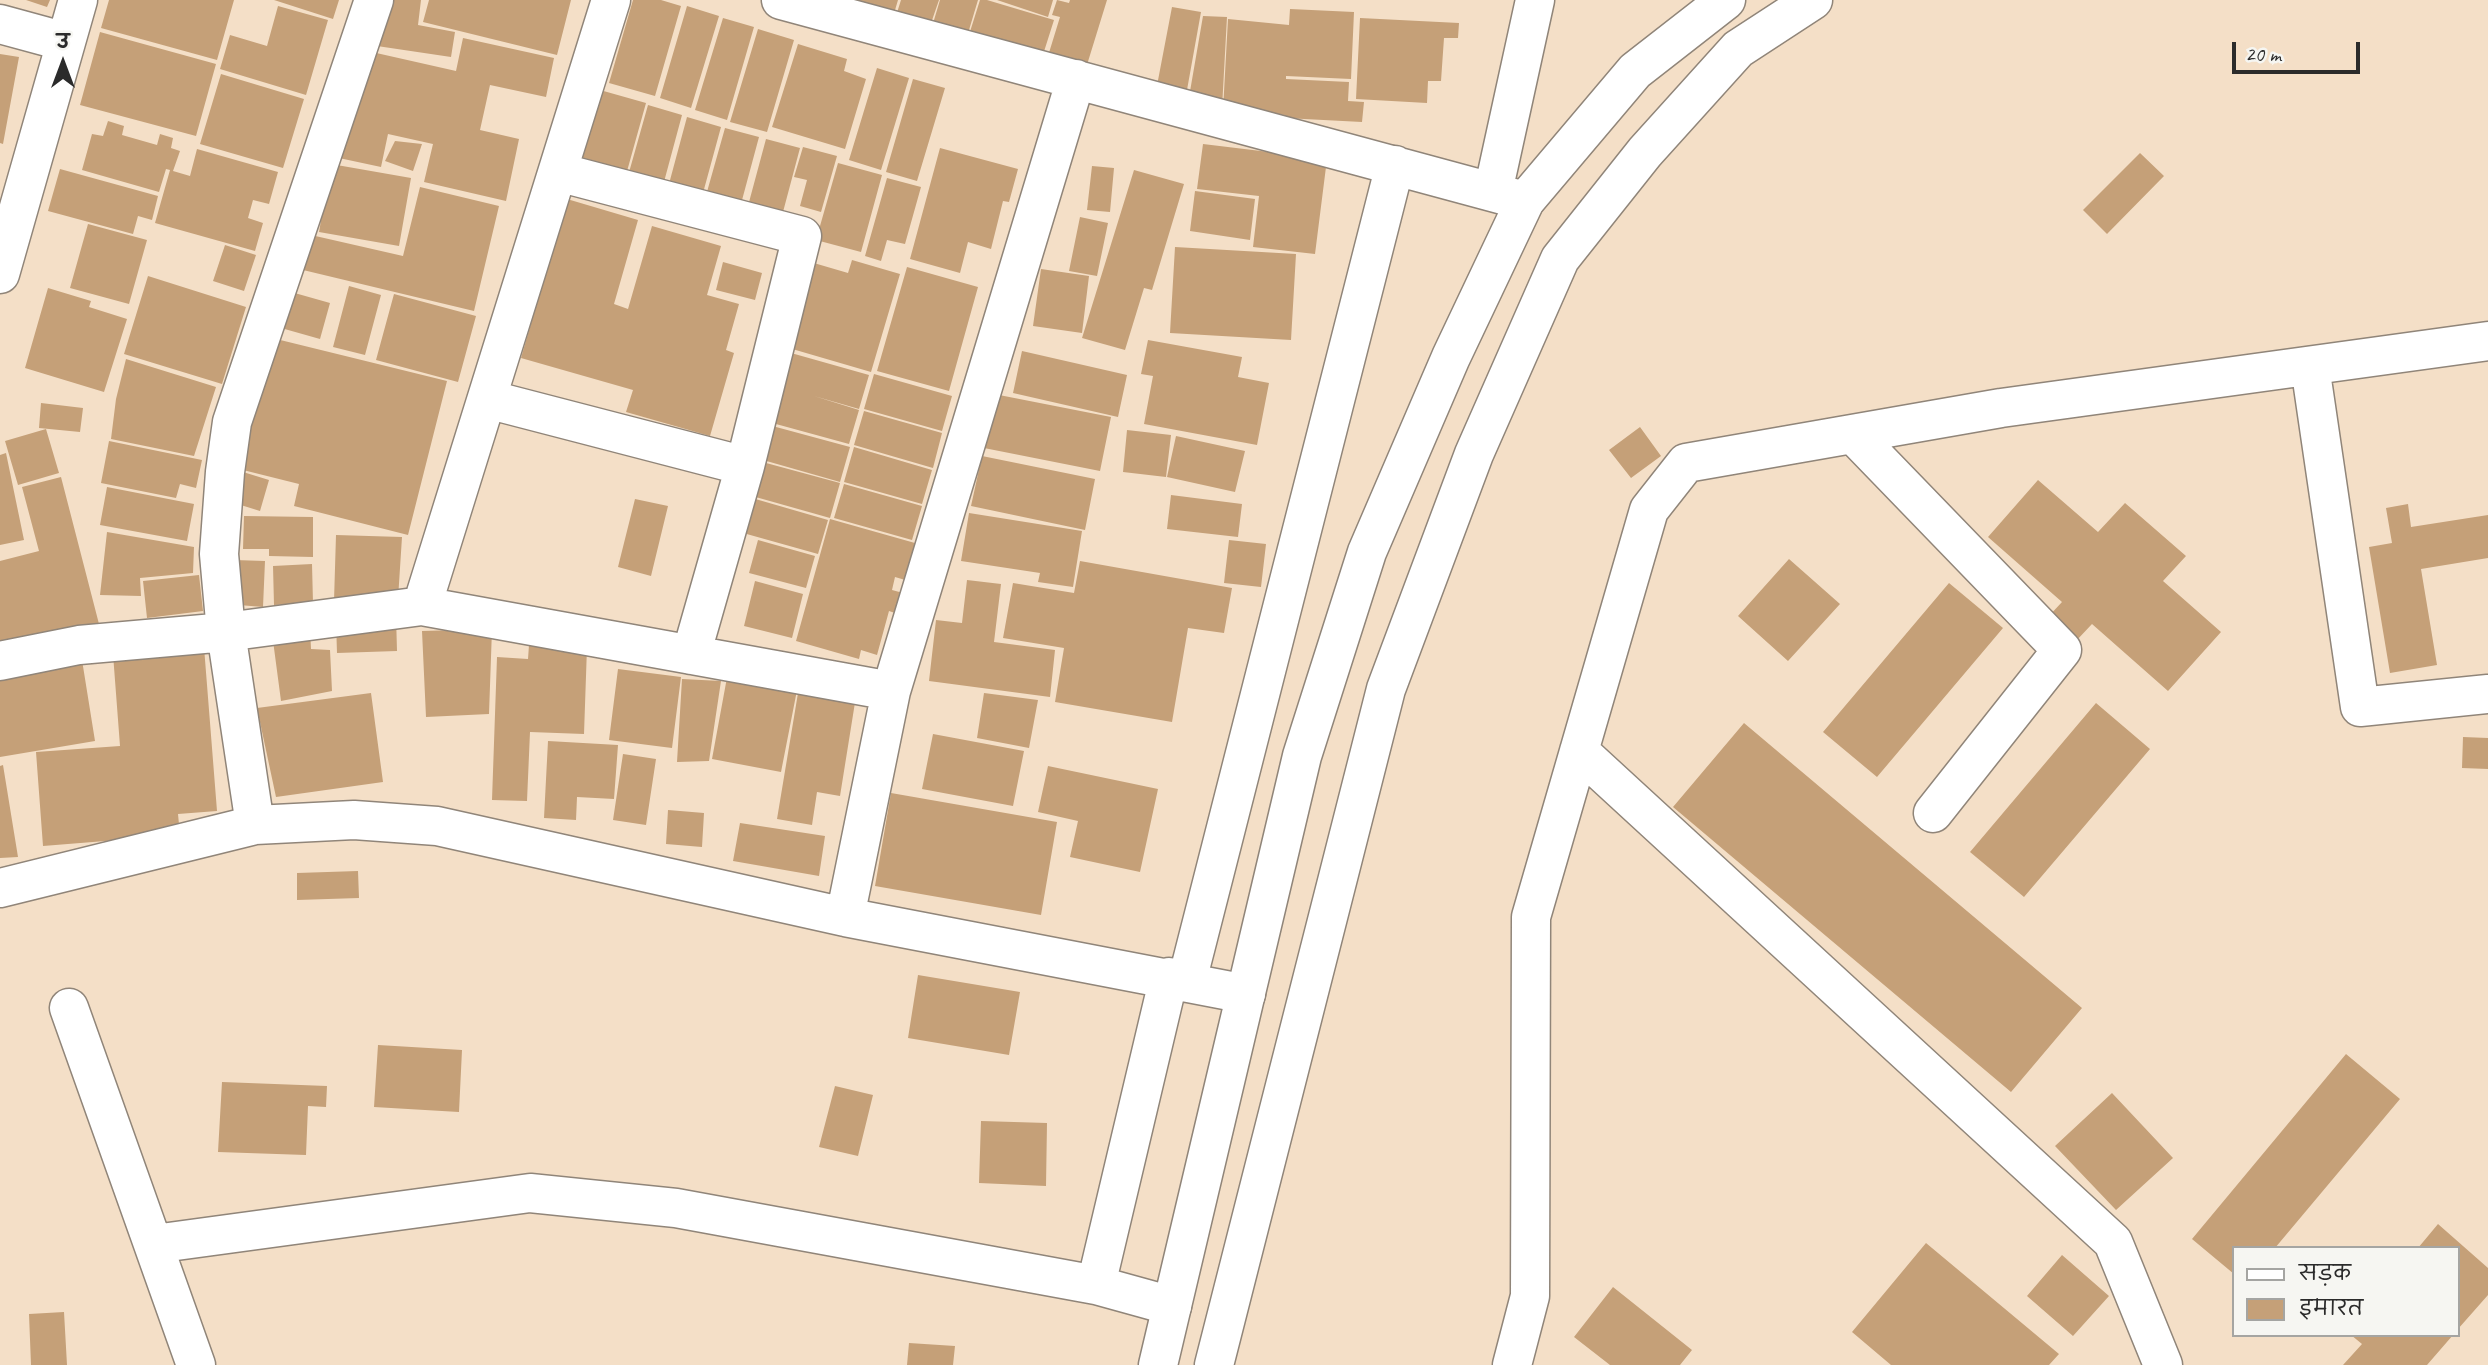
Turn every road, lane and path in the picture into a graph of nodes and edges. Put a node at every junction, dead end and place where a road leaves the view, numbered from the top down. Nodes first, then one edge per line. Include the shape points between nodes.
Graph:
1 (78, 0) edge
2 (374, 0) edge
3 (611, 0) edge
4 (781, 0) edge
5 (1535, 0) edge
6 (1726, 0) edge
7 (1813, 0) edge
8 (0, 24) edge
9 (66, 42) junction
10 (1076, 79) junction
11 (1395, 165) junction
12 (558, 172) junction
13 (1509, 196) junction
14 (0, 274) edge
15 (2488, 341) edge
16 (2310, 366) junction
17 (487, 399) junction
18 (1853, 434) junction
19 (745, 466) junction
20 (422, 606) junction
21 (226, 632) junction
22 (691, 655) junction
23 (0, 661) edge
24 (891, 691) junction
25 (2488, 694) edge
26 (1579, 751) junction
27 (1933, 813) dead end
28 (255, 825) junction
29 (0, 888) edge
30 (845, 916) junction
31 (1178, 979) junction
32 (1246, 993) junction
33 (69, 1008) dead end
34 (154, 1244) junction
35 (1096, 1285) junction
36 (1172, 1306) junction
37 (196, 1365) edge
38 (1158, 1365) edge
39 (1214, 1365) edge
40 (1512, 1365) edge
41 (2163, 1365) edge

1 - 9 street
2 - 21 street via 232,422 219,554
3 - 12 street
4 - 10 street
5 - 13 street
6 - 13 street via 1635,71
7 - 39 street via 1738,49 1645,152 1560,259 1480,442 1387,689
8 - 9 street
9 - 14 street
10 - 11 street
10 - 24 street
11 - 13 street
11 - 31 street
12 - 17 street
12 - 19 street via 802,236
13 - 32 street via 1451,357 1367,552 1302,756
15 - 16 street
16 - 18 street via 2001,408
16 - 25 street via 2360,707
17 - 19 street
17 - 20 street
18 - 26 street via 1686,463 1649,510
18 - 27 street via 2062,650
19 - 22 street
20 - 21 street
20 - 22 street
21 - 23 street via 79,645
21 - 28 street
22 - 24 street
24 - 30 street
26 - 40 street via 1531,917 1530,1296
26 - 41 street via 2113,1242
28 - 29 street
28 - 30 street via 354,820 437,826
30 - 31 street
31 - 32 street
31 - 35 street
32 - 36 street
33 - 34 street
34 - 35 street via 530,1193 676,1208
34 - 37 street
35 - 36 street
36 - 38 street

